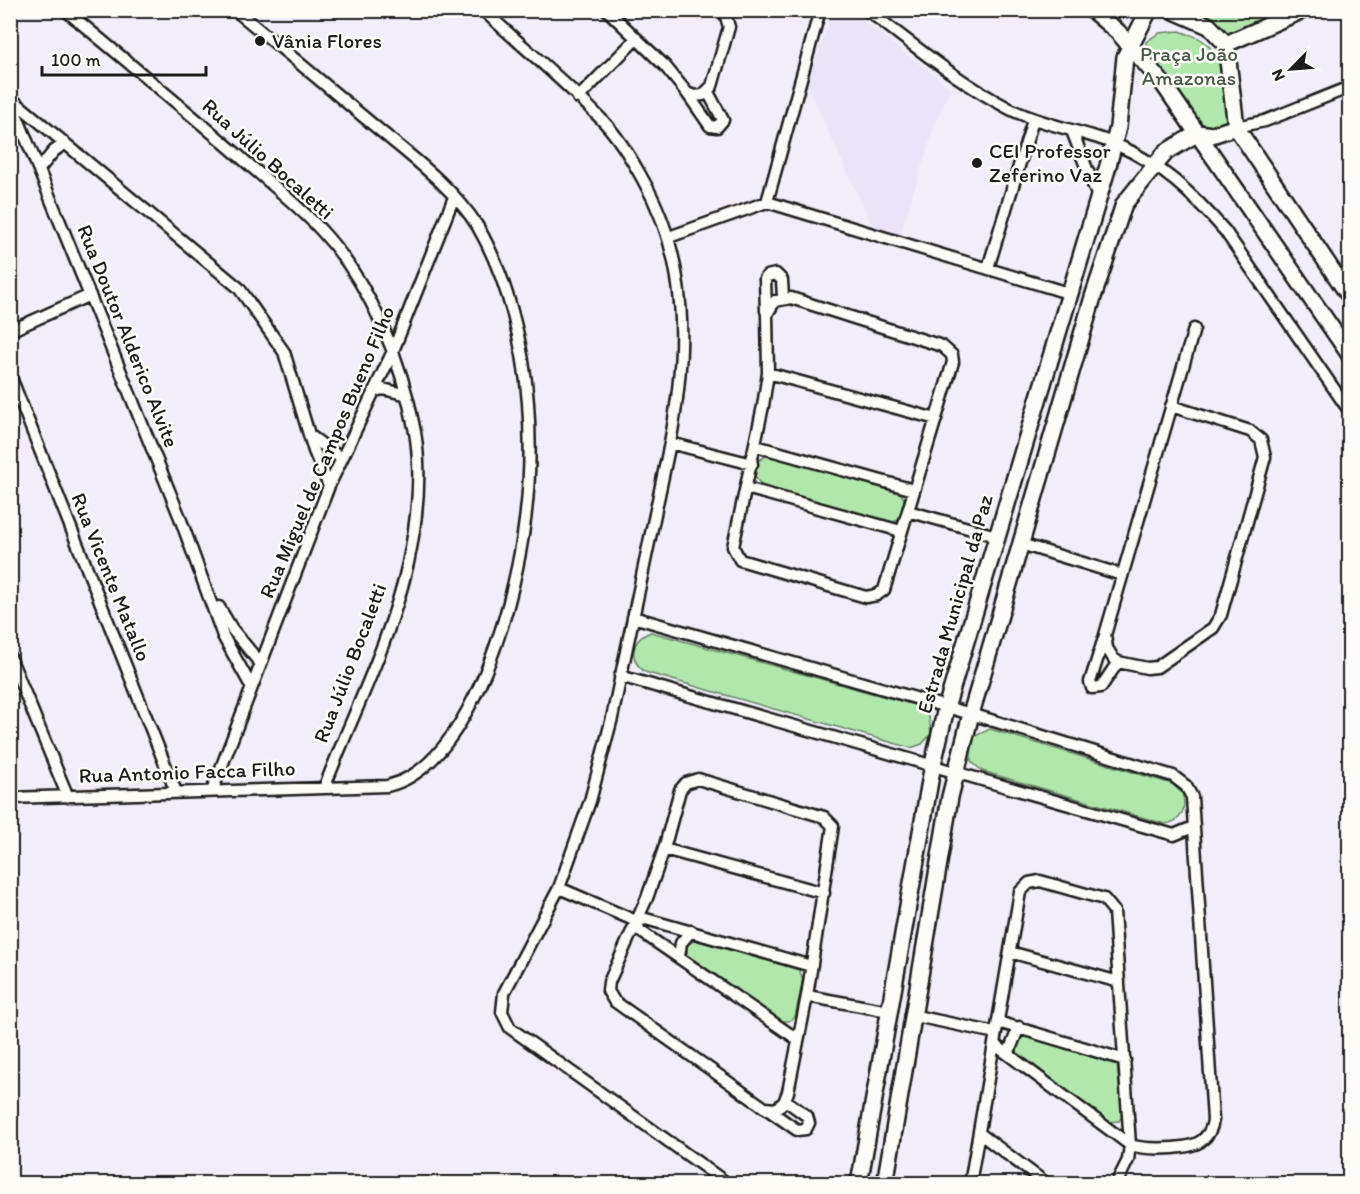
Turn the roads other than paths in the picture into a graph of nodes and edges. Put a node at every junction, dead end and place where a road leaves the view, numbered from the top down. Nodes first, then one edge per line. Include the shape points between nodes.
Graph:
1 (65, 10) edge
2 (235, 10) edge
3 (483, 10) edge
4 (607, 10) edge
5 (724, 10) edge
6 (820, 10) edge
7 (867, 10) edge
8 (1092, 10) edge
9 (1149, 10) edge
10 (1173, 10) edge
11 (1200, 10) edge
12 (1303, 10) edge
13 (1209, 26) junction
14 (636, 39) junction
15 (1226, 44) junction
16 (1131, 47) junction
17 (1350, 87) edge
18 (708, 92) junction
19 (687, 93) junction
20 (10, 98) edge
21 (578, 98) junction
22 (1033, 120) junction
23 (1236, 128) junction
24 (1072, 131) junction
25 (1197, 133) junction
26 (1114, 143) junction
27 (64, 144) junction
28 (1157, 164) junction
29 (40, 168) junction
30 (454, 197) junction
31 (1098, 197) junction
32 (767, 202) junction
33 (669, 237) junction
34 (988, 268) junction
35 (1068, 292) junction
36 (90, 296) junction
37 (1093, 297) junction
38 (1350, 297) edge
39 (783, 298) junction
40 (767, 314) junction
41 (1194, 329) dead end
42 (10, 331) edge
43 (393, 351) junction
44 (1350, 355) edge
45 (768, 373) junction
46 (10, 375) edge
47 (375, 392) junction
48 (404, 394) junction
49 (1171, 406) junction
50 (1350, 412) edge
51 (936, 420) junction
52 (312, 437) junction
53 (670, 443) junction
54 (756, 446) junction
55 (342, 459) junction
56 (752, 464) junction
57 (329, 486) junction
58 (746, 488) junction
59 (914, 490) junction
60 (908, 511) junction
61 (902, 531) junction
62 (996, 536) junction
63 (1021, 544) junction
64 (1122, 575) junction
65 (208, 588) junction
66 (633, 617) junction
67 (1105, 635) junction
68 (10, 657) edge
69 (1118, 662) junction
70 (260, 663) junction
71 (620, 676) junction
72 (251, 686) junction
73 (946, 708) junction
74 (971, 714) junction
75 (933, 764) junction
76 (956, 771) junction
77 (325, 786) junction
78 (213, 789) junction
79 (176, 792) junction
80 (68, 797) junction
81 (10, 798) edge
82 (1193, 827) junction
83 (664, 849) junction
84 (559, 888) junction
85 (824, 893) junction
86 (636, 921) junction
87 (691, 932) junction
88 (1010, 952) junction
89 (679, 957) junction
90 (811, 966) junction
91 (1119, 982) junction
92 (807, 996) junction
93 (889, 1011) junction
94 (911, 1015) junction
95 (998, 1022) junction
96 (1019, 1028) junction
97 (995, 1038) junction
98 (797, 1039) junction
99 (1008, 1054) junction
100 (1125, 1060) junction
101 (785, 1101) junction
102 (765, 1108) junction
103 (979, 1133) junction
104 (1130, 1145) junction
105 (556, 1184) edge
106 (566, 1184) edge
107 (728, 1184) edge
108 (859, 1184) edge
109 (885, 1184) edge
110 (970, 1184) edge
111 (1047, 1184) edge
112 (1116, 1184) edge

1 - 43 street, Rua Júlio Bocaletti via 322,231 357,279
2 - 30 street
3 - 21 street
4 - 14 street
5 - 18 street via 729,27
6 - 32 street
7 - 22 street via 971,87
8 - 16 street
9 - 16 street, Estrada Municipal da Paz
10 - 13 street
11 - 13 street
12 - 15 street
13 - 15 street
14 - 19 street
14 - 21 street
15 - 23 street
16 - 25 street via 1164,85
16 - 26 street, Estrada Municipal da Paz via 1123,68
17 - 23 street via 1265,121
18 - 19 street via 699,96
18 - 19 street via 723,120 717,127 710,126
20 - 27 street
20 - 29 street, Rua Doutor Alderico Alvite
21 - 33 street via 604,122 627,152
22 - 24 street
22 - 34 street
23 - 25 street via 1212,135
23 - 38 street
24 - 26 street
24 - 31 street
25 - 28 street via 1172,147
25 - 44 street
26 - 28 street
26 - 31 street, Estrada Municipal da Paz
27 - 29 street
27 - 52 street via 239,288 284,352
28 - 37 street via 1118,215
28 - 50 street via 1202,204 1225,231
29 - 36 street, Rua Doutor Alderico Alvite
30 - 43 street, Rua Miguel de Campos Bueno Filho
30 - 77 street, Rua Antonio Facca Filho via 492,253 514,317 528,403 527,495 517,567 500,633 466,712 433,758 401,782 387,786
31 - 35 street, Estrada Municipal da Paz
32 - 33 street
32 - 34 street
33 - 53 street via 678,279 683,346
34 - 35 street
35 - 37 street
35 - 62 street, Estrada Municipal da Paz
36 - 42 street
36 - 65 street, Rua Doutor Alderico Alvite
37 - 63 street
39 - 40 street via 771,304
39 - 40 street via 782,280 776,274 767,276
39 - 51 street via 948,349 953,362
40 - 45 street
41 - 49 street
43 - 47 street, Rua Miguel de Campos Bueno Filho
43 - 48 street, Rua Júlio Bocaletti
45 - 51 street
45 - 54 street
46 - 79 street, Rua Vicente Matallo
47 - 48 street via 383,389
47 - 55 street, Rua Miguel de Campos Bueno Filho
48 - 77 street, Rua Júlio Bocaletti via 415,433 418,479 408,564 382,645
49 - 64 street
49 - 69 street via 1250,431 1261,440 1265,457 1217,624 1157,667
51 - 59 street
52 - 55 street
52 - 57 street
53 - 56 street
53 - 66 street
54 - 56 street
54 - 59 street
55 - 57 street, Rua Miguel de Campos Bueno Filho
56 - 58 street
57 - 70 street, Rua Miguel de Campos Bueno Filho
58 - 61 street
58 - 61 street via 732,543 740,560 866,597 884,590
59 - 60 street
60 - 61 street
60 - 62 street
62 - 63 street
62 - 73 street, Estrada Municipal da Paz
63 - 64 street
63 - 74 street
64 - 67 street
65 - 70 street, Rua Doutor Alderico Alvite via 232,629
65 - 72 street, Rua Doutor Alderico Alvite via 224,636
66 - 71 street
66 - 73 street
67 - 69 street via 1110,654
67 - 69 street via 1090,682 1092,688 1101,687
68 - 80 street
70 - 72 street, Rua Miguel de Campos Bueno Filho
71 - 75 street
71 - 84 street via 593,790
72 - 78 street, Rua Miguel de Campos Bueno Filho
73 - 74 street
73 - 75 street, Estrada Municipal da Paz
74 - 76 street
74 - 82 street via 1173,776 1192,797
75 - 76 street
75 - 93 street, Estrada Municipal da Paz
76 - 82 street via 1174,835
76 - 94 street
77 - 78 street, Rua Antonio Facca Filho
78 - 79 street, Rua Antonio Facca Filho
79 - 80 street, Rua Antonio Facca Filho
80 - 81 street, Rua Antonio Facca Filho
82 - 104 street via 1213,1120 1206,1137 1190,1146
83 - 85 street
83 - 85 street via 680,790 698,779 828,819 834,830
83 - 86 street
84 - 86 street
84 - 107 street via 504,993 501,1006 506,1023
85 - 90 street
86 - 87 street via 646,919
86 - 89 street via 640,931
86 - 102 street via 609,982 610,997
87 - 89 street via 681,942
87 - 90 street
88 - 91 street
88 - 91 street via 1020,892 1029,882 1040,881 1110,904
88 - 95 street
89 - 98 street
90 - 92 street
91 - 100 street
92 - 93 street
92 - 98 street
93 - 94 street
93 - 108 street, Estrada Municipal da Paz
94 - 97 street
94 - 109 street
95 - 96 street
95 - 97 street
96 - 99 street
96 - 100 street
97 - 99 street
97 - 103 street
98 - 101 street
99 - 104 street
100 - 104 street
101 - 102 street via 777,1109
101 - 102 street via 807,1116 806,1129 797,1130
103 - 110 street
103 - 111 street
104 - 112 street via 1128,1160
105 - 106 street

